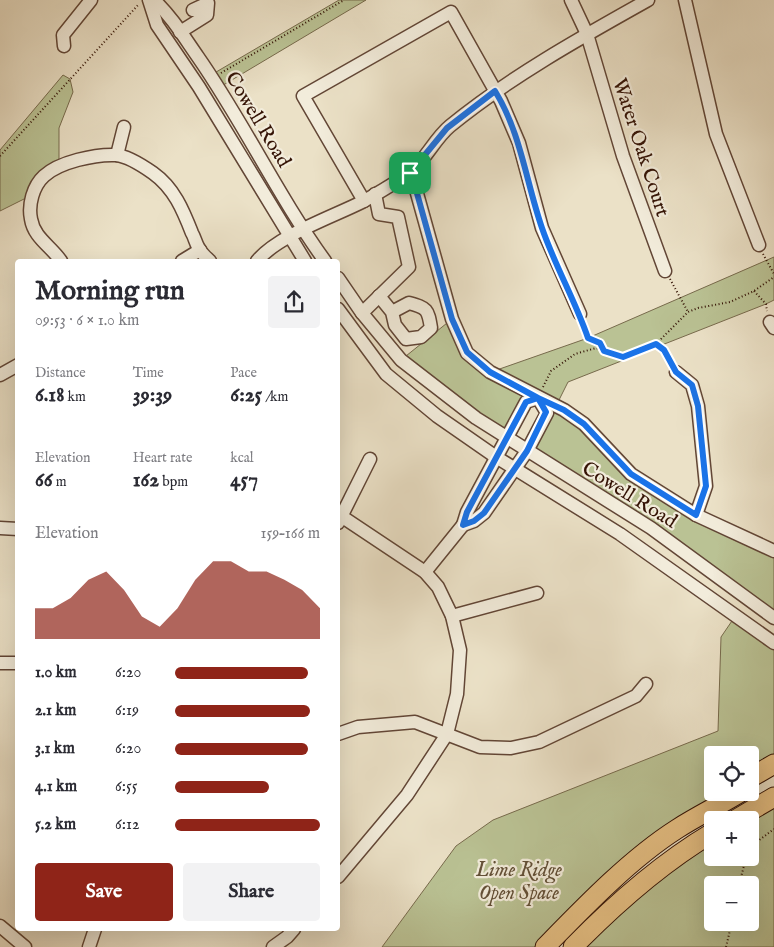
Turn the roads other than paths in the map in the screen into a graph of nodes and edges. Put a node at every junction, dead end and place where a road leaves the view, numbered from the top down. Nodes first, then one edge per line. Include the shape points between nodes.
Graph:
1 (91, 0) edge
2 (149, 0) edge
3 (154, 0) edge
4 (571, 0) edge
5 (648, 0) edge
6 (685, 0) edge
7 (211, 2) edge
8 (194, 10) dead end
9 (180, 32) junction
10 (587, 34) junction
11 (64, 46) dead end
12 (495, 91) junction
13 (124, 127) dead end
14 (117, 155) junction
15 (410, 173) junction
16 (369, 198) junction
17 (304, 230) junction
18 (290, 237) junction
19 (759, 244) road end
20 (200, 250) junction
21 (60, 259) edge
22 (185, 259) edge
23 (208, 259) edge
24 (259, 259) edge
25 (304, 259) edge
26 (324, 259) edge
27 (665, 271) road end
28 (340, 281) edge
29 (379, 296) junction
30 (340, 312) edge
31 (392, 312) dead end
32 (362, 313) junction
33 (580, 314) road end
34 (15, 368) edge
35 (676, 372) road end
36 (0, 375) edge
37 (538, 398) junction
38 (505, 438) junction
39 (527, 451) junction
40 (496, 457) junction
41 (370, 459) dead end
42 (515, 468) junction
43 (696, 515) junction
44 (340, 516) edge
45 (340, 519) edge
46 (463, 525) junction
47 (0, 528) edge
48 (15, 529) edge
49 (774, 551) edge
50 (425, 572) junction
51 (537, 593) dead end
52 (452, 616) junction
53 (774, 618) edge
54 (774, 643) edge
55 (0, 663) edge
56 (15, 663) edge
57 (646, 684) dead end
58 (340, 733) edge
59 (447, 734) junction
60 (774, 764) edge
61 (759, 773) edge
62 (774, 774) edge
63 (759, 782) edge
64 (774, 797) edge
65 (710, 801) edge
66 (725, 801) edge
67 (750, 811) edge
68 (676, 829) junction
69 (704, 838) edge
70 (340, 875) edge
71 (0, 926) edge
72 (94, 931) edge
73 (287, 931) edge
74 (25, 947) edge
75 (89, 947) edge
76 (273, 947) edge
77 (545, 947) edge
78 (573, 947) edge

1 - 11 street via 63,35
2 - 18 street, Cowell Road via 157,25 200,87
3 - 9 street, Cowell Road
4 - 10 street, Water Oak Court
5 - 10 street
6 - 19 street via 716,134
7 - 8 street
7 - 9 street via 206,15
9 - 17 street, Cowell Road via 220,87
10 - 12 street
10 - 27 street, Water Oak Court via 623,156
12 - 15 street via 447,128
12 - 16 street via 451,12 303,96
12 - 33 street via 519,143 542,228
13 - 14 street
14 - 20 street via 137,162 166,184 178,200
14 - 21 street via 66,163 43,176 32,195 31,218 38,236
15 - 16 street
15 - 37 street via 452,319 467,352 490,372
16 - 17 street
16 - 29 street via 379,214 398,217 410,267
17 - 18 street
17 - 26 street, Cowell Road
18 - 24 street via 264,252
18 - 25 street, Cowell Road
20 - 22 street
20 - 23 street
28 - 32 street, Cowell Road
29 - 31 street
29 - 32 street
30 - 40 street, Cowell Road via 386,374 437,416
32 - 38 street, Cowell Road via 401,360
34 - 36 street
35 - 43 street via 692,385 698,406 706,486
37 - 38 street via 526,402
37 - 39 street via 546,412
37 - 43 street via 584,424 631,474
38 - 39 street, Cowell Road
38 - 40 street
39 - 42 street
39 - 53 street, Cowell Road via 651,528
40 - 42 street, Cowell Road
40 - 46 street
41 - 44 street
42 - 46 street via 484,513
42 - 54 street, Cowell Road via 620,534
43 - 49 street
45 - 50 street
46 - 50 street
47 - 48 street
50 - 52 street via 438,586
51 - 52 street
52 - 59 street via 460,650 457,694
55 - 56 street
57 - 59 street via 636,696 539,742 511,748 480,748
58 - 59 street via 358,727 415,722
59 - 70 street via 406,795
60 - 61 highway
62 - 63 highway
64 - 67 highway
65 - 68 highway
66 - 68 highway
68 - 77 highway via 599,893
69 - 78 highway via 665,863 602,917
71 - 74 street
72 - 75 street
73 - 76 street

